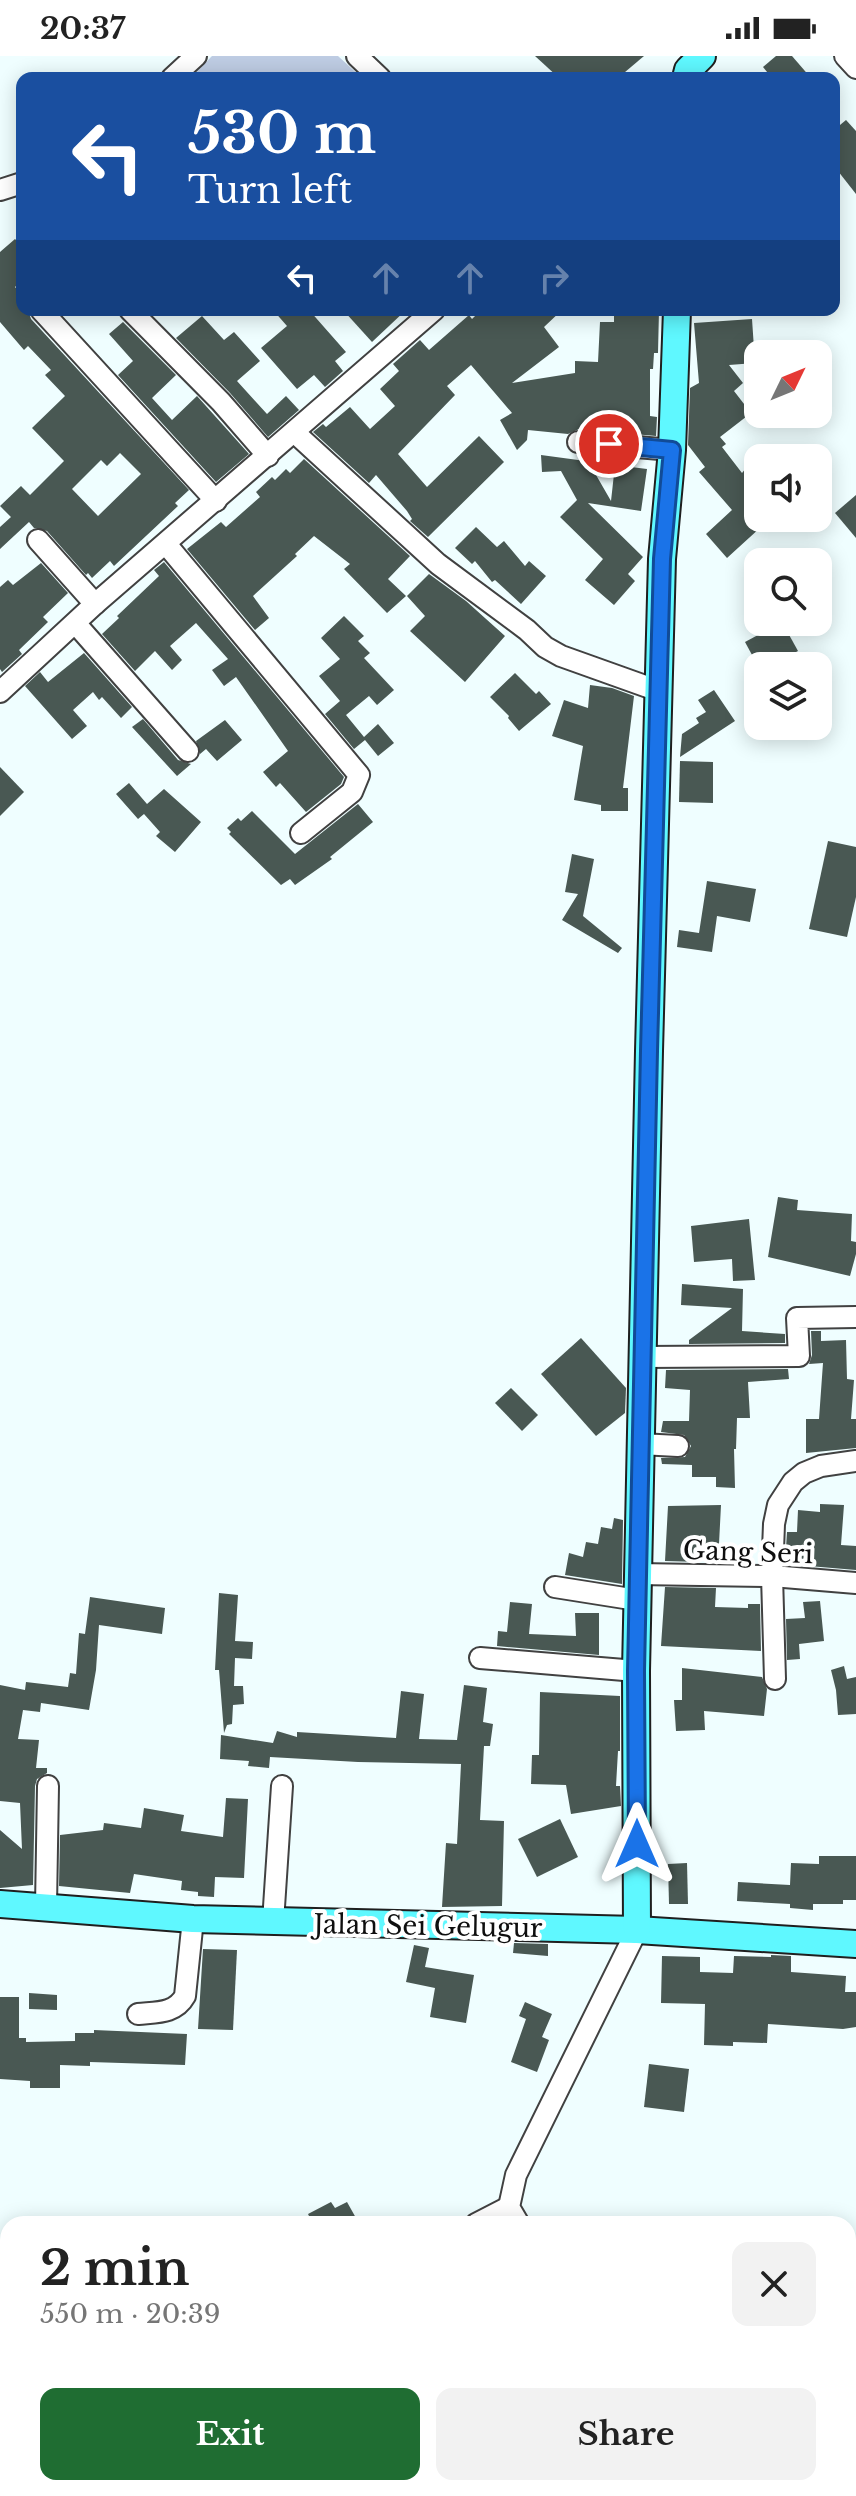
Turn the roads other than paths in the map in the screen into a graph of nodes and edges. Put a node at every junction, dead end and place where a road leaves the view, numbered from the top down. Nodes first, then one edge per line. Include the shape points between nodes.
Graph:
1 (196, 56) edge
2 (357, 56) edge
3 (845, 56) edge
4 (856, 68) edge
5 (179, 72) edge
6 (374, 72) edge
7 (46, 316) edge
8 (136, 316) edge
9 (427, 316) edge
10 (677, 316) edge
11 (294, 432) junction
12 (578, 442) dead end
13 (672, 450) junction
14 (268, 456) junction
15 (216, 501) junction
16 (38, 540) dead end
17 (166, 544) junction
18 (95, 604) junction
19 (76, 624) junction
20 (3, 684) edge
21 (659, 691) junction
22 (188, 751) dead end
23 (301, 833) dead end
24 (856, 1317) edge
25 (643, 1357) junction
26 (640, 1444) junction
27 (678, 1446) dead end
28 (856, 1461) edge
29 (772, 1576) junction
30 (856, 1583) edge
31 (555, 1587) dead end
32 (637, 1587) junction
33 (480, 1658) dead end
34 (636, 1671) junction
35 (775, 1679) dead end
36 (48, 1786) dead end
37 (282, 1786) dead end
38 (0, 1904) edge
39 (46, 1906) junction
40 (193, 1919) junction
41 (273, 1922) junction
42 (637, 1930) junction
43 (856, 1944) edge
44 (138, 2014) dead end
45 (514, 2216) edge

1 - 5 street
2 - 6 street
3 - 4 street
7 - 15 street
8 - 14 street
9 - 11 street
10 - 13 main road
11 - 14 street
11 - 21 street via 438,564 545,647
12 - 13 street
13 - 21 main road via 662,559
14 - 15 street
15 - 17 street
16 - 18 street
17 - 18 street
17 - 23 street via 359,775 352,792
18 - 19 street
19 - 20 street
19 - 22 street
21 - 25 main road
24 - 25 street via 797,1318 799,1356
25 - 26 main road
26 - 27 street
26 - 32 main road
28 - 29 street via 821,1466 793,1482 778,1505
29 - 30 street, Gang Seri
29 - 32 street, Gang Seri
29 - 35 street
31 - 32 street, Gang Seri
32 - 34 main road
33 - 34 street
34 - 42 main road
36 - 39 street
37 - 41 street
38 - 39 main road, Jalan Sei Gelugur
39 - 40 main road, Jalan Sei Gelugur
40 - 41 main road, Jalan Sei Gelugur
40 - 44 street via 181,2003 167,2011
41 - 42 main road, Jalan Sei Gelugur
42 - 43 main road, Jalan Sei Gelugur
42 - 45 street via 516,2175

